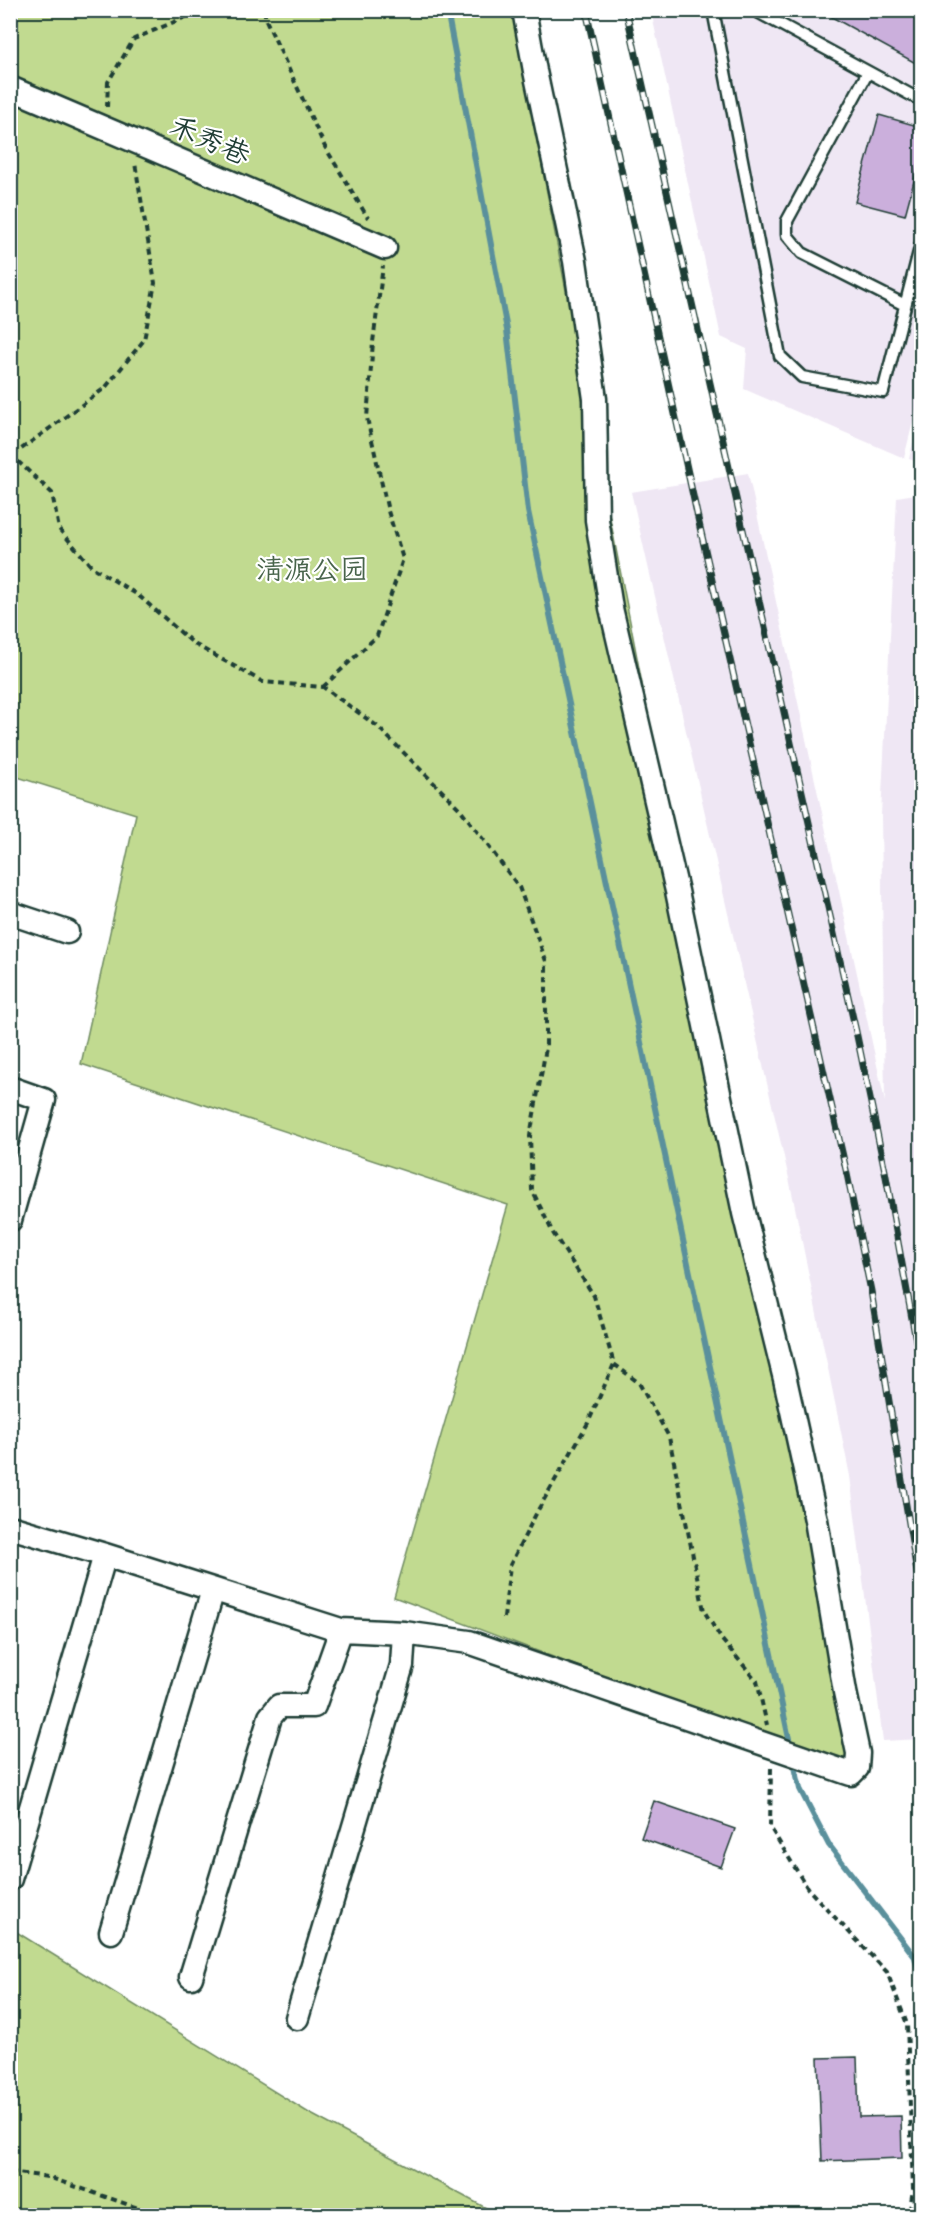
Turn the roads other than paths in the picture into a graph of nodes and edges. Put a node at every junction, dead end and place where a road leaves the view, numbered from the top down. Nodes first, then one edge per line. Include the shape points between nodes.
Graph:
1 (524, 10) edge
2 (713, 10) edge
3 (754, 10) edge
4 (868, 72) junction
5 (10, 88) edge
6 (921, 100) edge
7 (921, 240) edge
8 (385, 248) road end
9 (905, 305) junction
10 (10, 913) edge
11 (67, 932) dead end
12 (10, 1088) edge
13 (10, 1220) edge
14 (10, 1527) edge
15 (105, 1555) junction
16 (213, 1590) junction
17 (341, 1630) junction
18 (404, 1633) junction
19 (10, 1879) edge
20 (111, 1932) dead end
21 (191, 1977) dead end
22 (297, 2018) dead end

1 - 18 street via 575,261 595,399 597,520 611,608 816,1520 858,1753 857,1768 851,1774 844,1772 469,1642
2 - 9 lane via 780,356 802,377 884,392
3 - 4 lane
4 - 6 lane
4 - 9 lane via 787,220 788,235 802,253
5 - 8 street, 禾秀巷
7 - 9 lane
10 - 11 street
12 - 13 street via 44,1100
14 - 15 street
15 - 16 street
15 - 19 street
16 - 17 street
16 - 20 street
17 - 18 street
17 - 21 street via 314,1706 279,1706 270,1717
18 - 22 street via 402,1665

